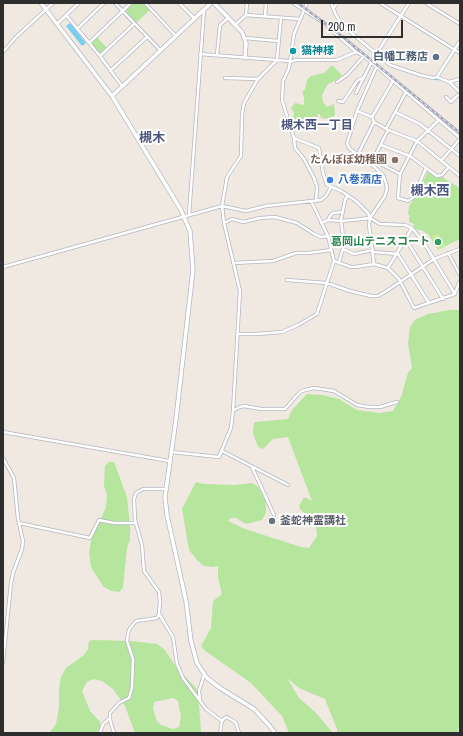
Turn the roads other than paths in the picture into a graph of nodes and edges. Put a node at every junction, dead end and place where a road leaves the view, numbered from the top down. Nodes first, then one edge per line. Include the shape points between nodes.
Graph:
1 (41, 3) edge
2 (53, 3) edge
3 (79, 3) edge
4 (104, 3) edge
5 (115, 3) edge
6 (130, 3) edge
7 (145, 3) edge
8 (179, 3) edge
9 (211, 3) edge
10 (214, 3) edge
11 (243, 3) edge
12 (246, 3) edge
13 (266, 3) edge
14 (293, 3) edge
15 (307, 3) edge
16 (331, 3) edge
17 (337, 3) edge
18 (380, 3) edge
19 (409, 3) edge
20 (426, 3) edge
21 (246, 7) junction
22 (204, 9) junction
23 (333, 9) junction
24 (46, 10) junction
25 (123, 10) junction
26 (304, 11) junction
27 (66, 15) junction
28 (246, 15) junction
29 (265, 16) junction
30 (401, 16) junction
31 (194, 18) junction
32 (228, 18) junction
33 (281, 18) junction
34 (300, 20) junction
35 (57, 24) junction
36 (134, 24) junction
37 (460, 24) edge
38 (235, 25) junction
39 (77, 29) junction
40 (176, 36) junction
41 (147, 37) junction
42 (244, 38) junction
43 (278, 41) junction
44 (460, 41) edge
45 (89, 43) junction
46 (160, 50) junction
47 (454, 50) junction
48 (3, 52) edge
49 (356, 52) junction
50 (377, 53) junction
51 (460, 53) edge
52 (200, 54) junction
53 (217, 55) junction
54 (100, 56) junction
55 (364, 56) junction
56 (245, 58) junction
57 (276, 60) junction
58 (290, 61) junction
59 (371, 63) junction
60 (376, 68) junction
61 (110, 71) junction
62 (225, 78) dead end
63 (363, 78) junction
64 (436, 78) junction
65 (258, 79) junction
66 (460, 79) edge
67 (392, 81) junction
68 (336, 82) dead end
69 (450, 82) junction
70 (122, 86) junction
71 (406, 92) junction
72 (356, 93) dead end
73 (460, 94) edge
74 (112, 96) junction
75 (446, 97) dead end
76 (338, 100) dead end
77 (357, 111) junction
78 (395, 112) junction
79 (372, 117) junction
80 (439, 120) junction
81 (374, 122) junction
82 (387, 129) junction
83 (428, 130) junction
84 (294, 138) junction
85 (460, 138) edge
86 (417, 141) junction
87 (381, 145) junction
88 (452, 149) junction
89 (358, 154) junction
90 (410, 156) junction
91 (460, 156) edge
92 (373, 160) junction
93 (441, 161) junction
94 (368, 162) junction
95 (449, 167) junction
96 (426, 168) junction
97 (400, 174) junction
98 (460, 176) edge
99 (331, 187) junction
100 (348, 195) junction
101 (311, 201) junction
102 (316, 201) junction
103 (222, 206) junction
104 (343, 212) junction
105 (189, 215) junction
106 (184, 216) junction
107 (370, 218) junction
108 (328, 220) junction
109 (341, 220) junction
110 (224, 223) junction
111 (322, 223) junction
112 (412, 228) junction
113 (328, 236) junction
114 (372, 240) junction
115 (406, 240) junction
116 (343, 249) junction
117 (460, 249) edge
118 (331, 250) junction
119 (373, 251) junction
120 (448, 253) junction
121 (398, 254) junction
122 (434, 259) junction
123 (334, 261) junction
124 (339, 262) junction
125 (233, 263) junction
126 (374, 264) junction
127 (3, 267) edge
128 (423, 267) junction
129 (388, 268) junction
130 (410, 274) junction
131 (460, 275) edge
132 (286, 280) dead end
133 (460, 281) edge
134 (400, 282) junction
135 (327, 283) junction
136 (455, 293) junction
137 (443, 299) junction
138 (429, 303) junction
139 (238, 334) junction
140 (397, 402) dead end
141 (233, 411) junction
142 (3, 432) edge
143 (222, 451) junction
144 (170, 452) junction
145 (3, 458) edge
146 (169, 461) junction
147 (252, 466) junction
148 (288, 485) dead end
149 (166, 489) junction
150 (274, 515) dead end
151 (19, 522) junction
152 (135, 523) junction
153 (159, 614) junction
154 (3, 662) edge
155 (204, 675) junction
156 (200, 701) junction
157 (109, 719) junction
158 (222, 721) junction
159 (100, 733) edge
160 (114, 733) edge
161 (220, 733) edge
162 (238, 733) edge
163 (274, 733) edge

1 - 24 street
2 - 24 street
3 - 27 street
4 - 39 street
5 - 25 street
6 - 25 street
7 - 40 street
8 - 31 street
9 - 22 street
10 - 32 street
11 - 21 street
12 - 21 street
13 - 29 street
14 - 26 street
15 - 26 street
16 - 23 street
17 - 23 street
18 - 30 street
19 - 30 street
20 - 37 street
21 - 28 street
22 - 31 street
22 - 52 street
23 - 50 street via 343,26
24 - 35 street
24 - 48 street
25 - 36 street
25 - 45 street
26 - 34 street
26 - 49 street via 324,23
27 - 35 street
27 - 39 street
28 - 29 street
28 - 38 street
29 - 33 street
30 - 47 street
30 - 50 street
31 - 40 street
32 - 38 street
32 - 53 street via 220,25
33 - 34 street
33 - 43 street
34 - 58 street via 294,34
35 - 74 street
36 - 41 street
36 - 54 street
38 - 42 street
39 - 45 street
40 - 46 street
41 - 46 street
41 - 61 street
42 - 43 street
42 - 56 street
43 - 57 street
44 - 47 street
45 - 54 street
46 - 70 street
47 - 51 street
47 - 64 street
49 - 55 street
49 - 58 street via 337,60
50 - 64 street via 394,67
52 - 53 street
52 - 105 street
53 - 56 street
54 - 61 street
55 - 59 street
55 - 68 street via 347,75
56 - 57 street
57 - 58 street
57 - 65 street
58 - 84 street via 283,82 282,100
59 - 60 street
59 - 63 street
60 - 67 street
60 - 77 street
61 - 70 street
62 - 65 street
63 - 72 street
63 - 76 street via 358,80 343,102
64 - 69 street
65 - 103 street via 243,105 241,156 227,178
66 - 69 street
67 - 71 street
67 - 79 street
69 - 73 street
70 - 74 street
71 - 78 street
71 - 80 street
73 - 75 street via 451,102
74 - 106 street
77 - 79 street
77 - 89 street via 347,147
78 - 82 street
78 - 83 street
79 - 81 street
80 - 83 street
80 - 85 street
81 - 82 street
81 - 89 street
82 - 86 street
82 - 87 street
83 - 86 street
83 - 88 street
84 - 99 street via 318,148 324,180
84 - 102 street via 295,148 314,178 317,187
85 - 88 street
86 - 90 street
86 - 93 street
87 - 90 street
87 - 92 street
88 - 91 street
88 - 93 street
89 - 94 street
90 - 96 street
90 - 97 street
92 - 94 street
92 - 97 street
93 - 95 street
94 - 107 street via 383,175 387,188 385,196
95 - 96 street via 442,175 437,176
95 - 98 street
96 - 97 street via 413,198 408,201 398,198
99 - 100 street
99 - 102 street via 326,196
100 - 104 street
100 - 107 street via 368,212
101 - 102 street
101 - 103 street via 246,211
101 - 111 street
103 - 105 street
103 - 110 street
104 - 108 street via 333,213
104 - 109 street
105 - 106 street
106 - 127 street
106 - 144 street via 191,237 193,270
107 - 109 street
107 - 112 street via 380,224 405,225
107 - 114 street
108 - 109 street
108 - 111 street
109 - 116 street
110 - 113 street via 232,219 243,222 274,218 297,223 321,237
110 - 125 street
111 - 113 street
112 - 115 street
112 - 122 street
113 - 118 street
114 - 115 street
114 - 119 street
115 - 121 street
115 - 128 street
116 - 119 street via 354,254
116 - 124 street
117 - 120 street
118 - 123 street
118 - 125 street via 296,254 273,261
119 - 121 street
119 - 126 street
120 - 122 street
120 - 131 street
121 - 129 street
121 - 130 street
122 - 128 street
122 - 136 street
123 - 124 street
123 - 135 street
124 - 126 street via 355,267
125 - 139 street via 240,290
126 - 129 street
128 - 130 street
128 - 137 street
129 - 134 street
130 - 134 street
130 - 138 street
132 - 135 street
133 - 136 street
134 - 135 street via 378,296 350,291
134 - 138 street via 414,308
135 - 139 street via 320,307 314,316 282,332
136 - 137 street
137 - 138 street
139 - 141 street
140 - 141 street via 380,407 357,405 334,391 314,388 300,392 286,409 244,406
141 - 143 street via 231,428
142 - 146 street
143 - 144 street via 219,457
143 - 147 street
144 - 146 street
145 - 151 street via 14,478
146 - 149 street
147 - 148 street
147 - 150 street
149 - 152 street via 146,488 136,493
149 - 155 street via 166,516 186,601 191,641 197,663
151 - 152 street via 90,538 99,520
151 - 154 street via 23,545 12,577
152 - 153 street via 142,545 144,571 160,595
153 - 156 street via 173,637 182,678
153 - 157 street via 155,619 136,621 130,628 127,641 133,659 130,694 129,698 112,709
155 - 156 street via 199,691
155 - 163 street via 254,709
156 - 158 street via 208,711
157 - 159 street
157 - 160 street
158 - 161 street
158 - 162 street via 226,717 232,720 236,723

